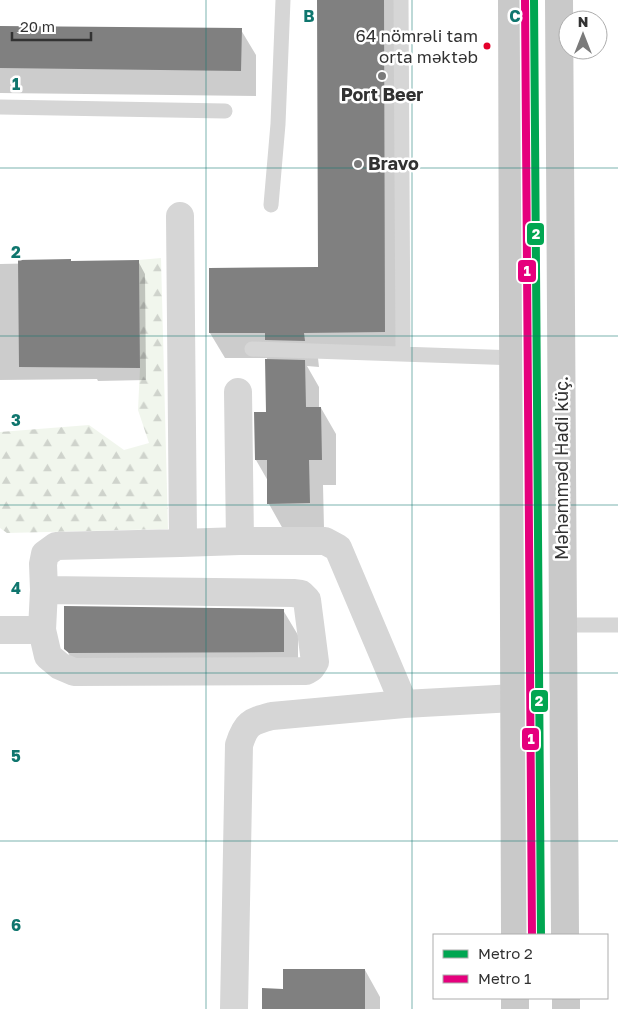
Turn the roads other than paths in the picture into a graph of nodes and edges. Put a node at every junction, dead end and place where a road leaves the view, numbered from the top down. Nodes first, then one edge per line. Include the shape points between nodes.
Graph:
1 (284, 0) edge
2 (401, 0) edge
3 (512, 0) edge
4 (559, 0) edge
5 (0, 107) edge
6 (225, 111) dead end
7 (271, 205) dead end
8 (180, 216) dead end
9 (252, 349) dead end
10 (404, 354) junction
11 (514, 358) junction
12 (238, 392) dead end
13 (240, 541) junction
14 (180, 542) junction
15 (44, 590) junction
16 (563, 625) junction
17 (618, 625) edge
18 (0, 630) edge
19 (42, 630) junction
20 (514, 698) junction
21 (404, 704) junction
22 (515, 934) edge
23 (565, 934) edge
24 (234, 1009) edge

1 - 7 lane
2 - 10 lane
3 - 11 main road
4 - 16 main road, Məhəmməd Hadi küç.
5 - 6 lane
8 - 14 street via 183,537
9 - 10 lane
10 - 11 lane
11 - 20 main road
12 - 13 street
13 - 14 street
13 - 21 street via 325,541 338,548
14 - 15 street via 56,546 45,554
15 - 19 street
15 - 19 street via 301,594 307,600 315,662 306,671 74,672 48,656
16 - 17 lane
16 - 23 main road, Məhəmməd Hadi küç.
18 - 19 street
20 - 21 street
20 - 22 main road
21 - 24 street via 272,716 254,721 243,732 239,745

